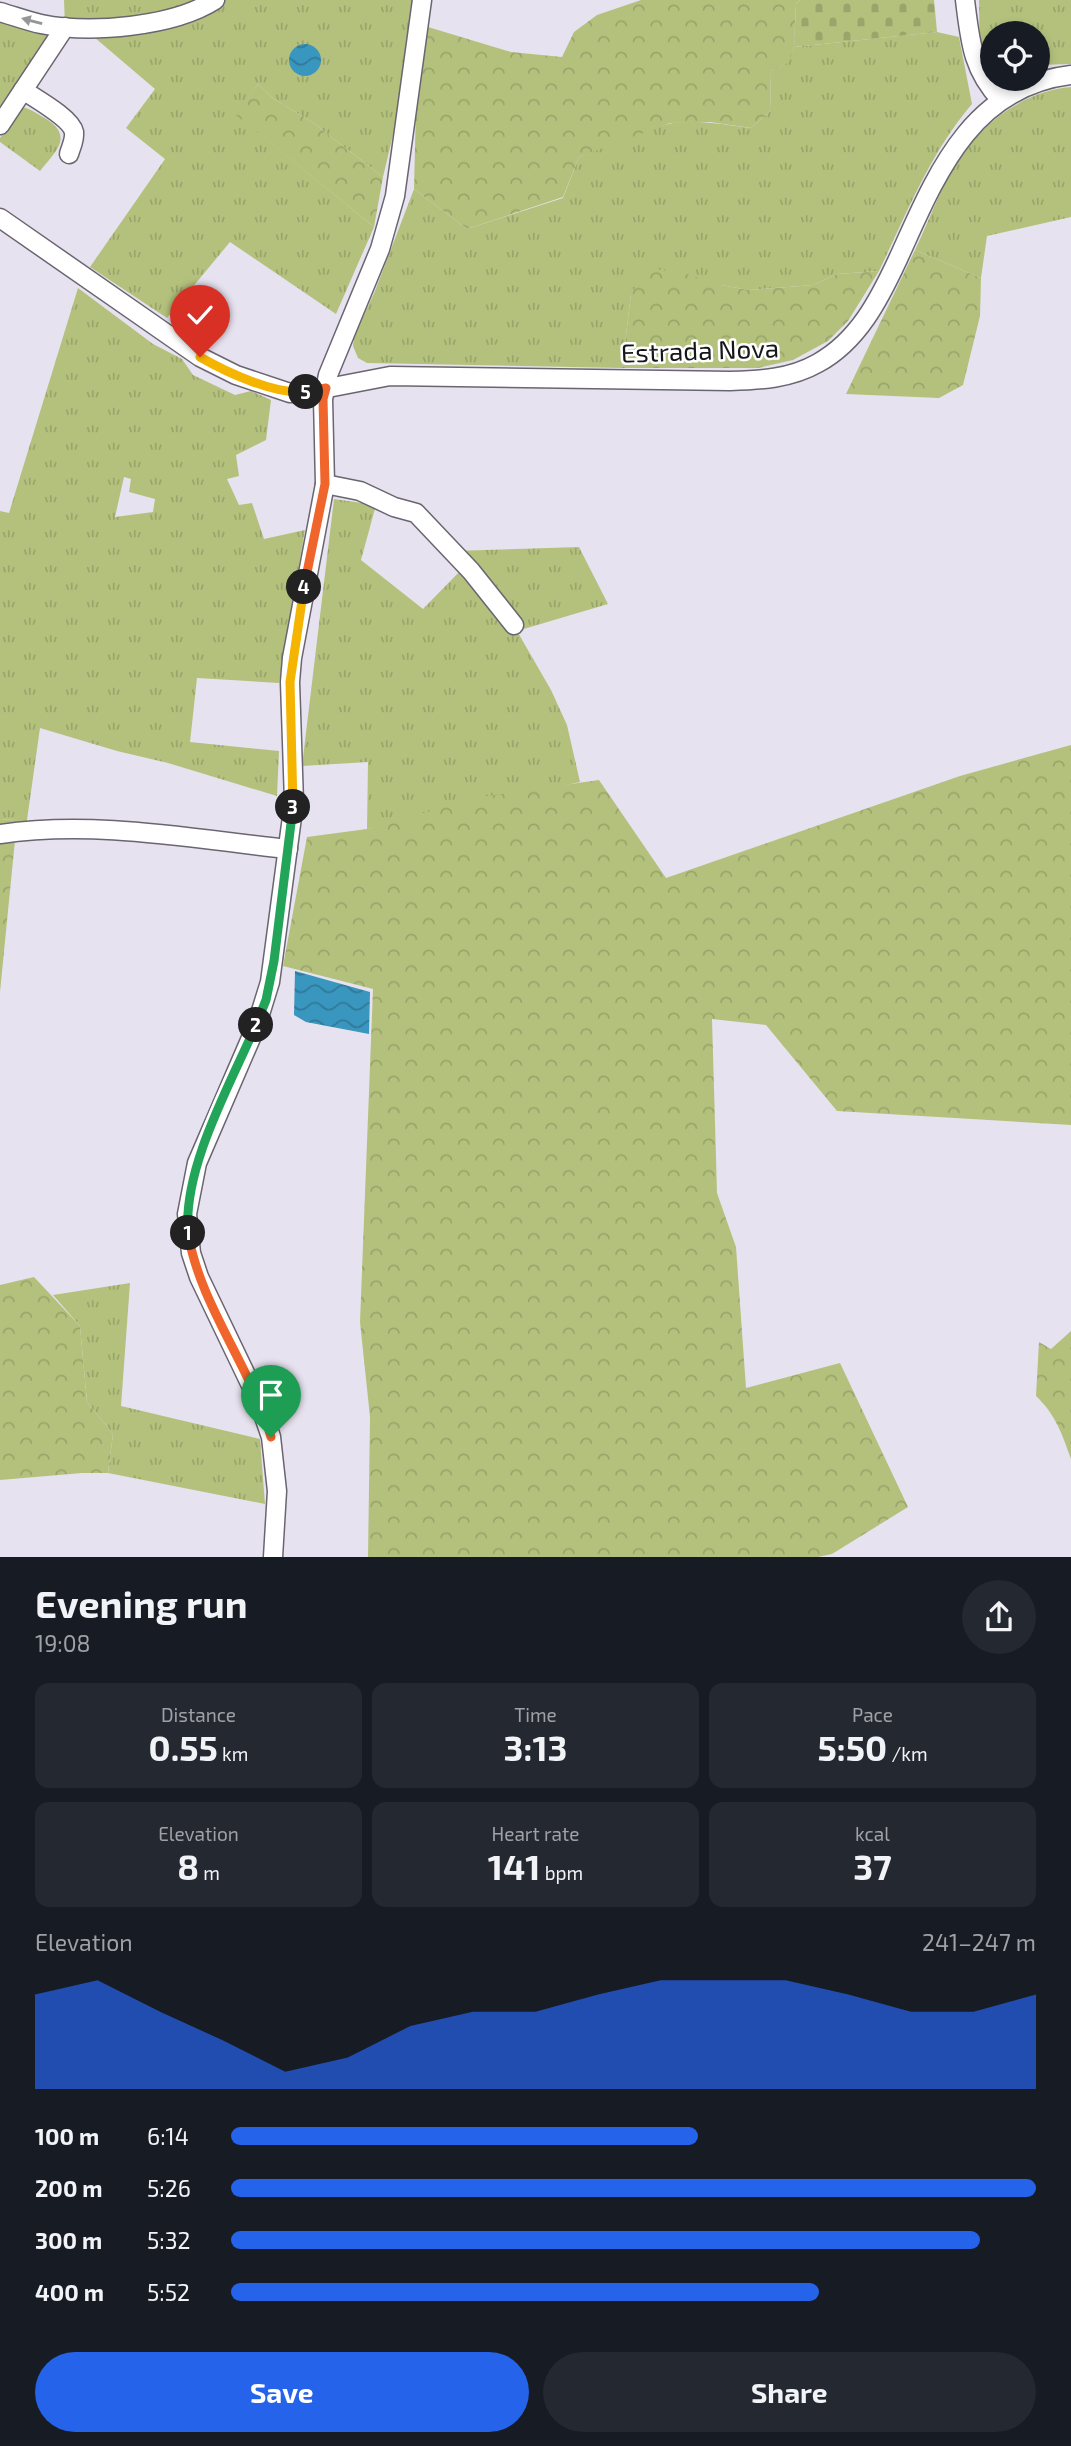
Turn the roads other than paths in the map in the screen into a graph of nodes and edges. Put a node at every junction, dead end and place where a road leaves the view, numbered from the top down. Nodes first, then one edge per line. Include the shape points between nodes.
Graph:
1 (215, 0) edge
2 (422, 0) edge
3 (965, 0) edge
4 (0, 12) edge
5 (65, 27) junction
6 (1071, 75) edge
7 (23, 90) junction
8 (1001, 100) junction
9 (0, 125) edge
10 (69, 154) dead end
11 (0, 218) edge
12 (327, 381) junction
13 (325, 484) junction
14 (514, 625) dead end
15 (0, 834) edge
16 (288, 849) junction
17 (273, 1557) edge

1 - 5 street via 170,20
2 - 12 street via 395,196 380,248
3 - 8 street via 976,67
5 -> 4 street
5 - 7 street
6 - 8 street, Estrada Nova via 1034,83
7 - 9 street
7 - 10 street via 68,121 74,130
8 - 12 street, Estrada Nova via 972,126 942,166 868,316 833,354 805,370 772,379 730,382 390,376 365,370
11 - 12 street, Estrada Nova via 200,357 236,375 273,387
12 - 13 street via 323,399
13 - 14 street via 360,491 415,513 471,571
13 - 16 street via 292,658 293,802
15 - 16 street via 100,829
16 - 17 street via 266,1000 197,1163 187,1214 199,1278 259,1402 271,1437 277,1490

